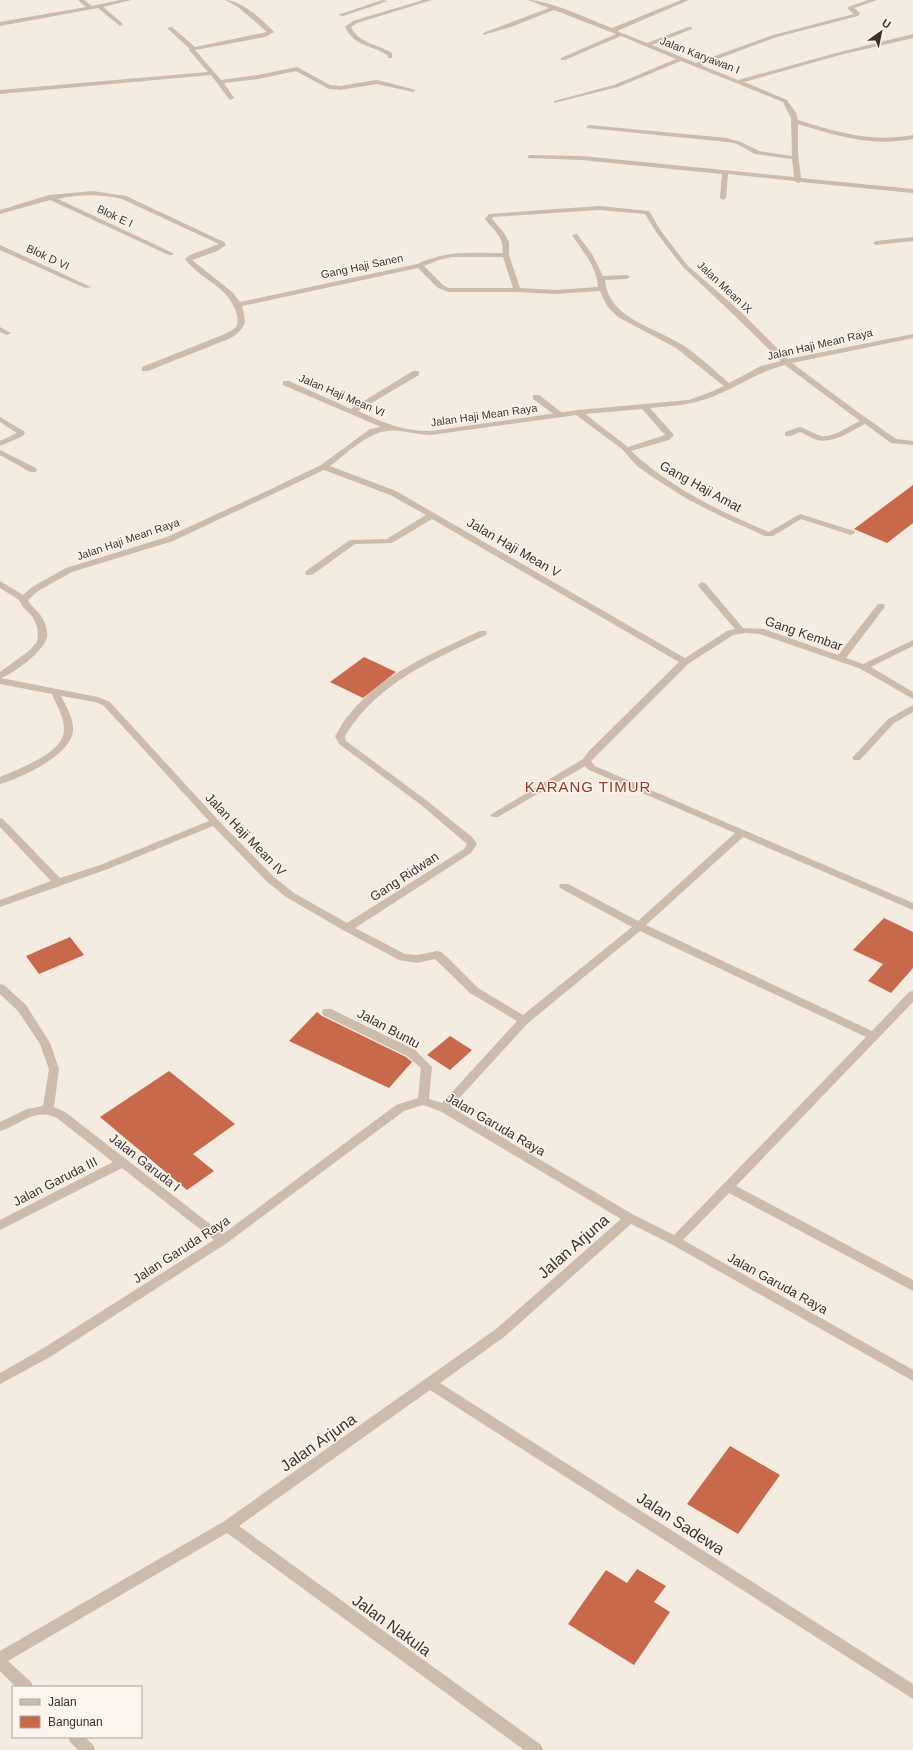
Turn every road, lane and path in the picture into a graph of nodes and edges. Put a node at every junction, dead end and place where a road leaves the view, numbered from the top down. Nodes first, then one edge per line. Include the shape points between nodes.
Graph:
1 (81, 0) edge
2 (128, 0) edge
3 (228, 0) edge
4 (384, 0) edge
5 (429, 0) edge
6 (531, 0) edge
7 (686, 0) edge
8 (874, 0) edge
9 (99, 6) junction
10 (91, 8) junction
11 (401, 8) junction
12 (555, 8) junction
13 (341, 15) dead end
14 (0, 24) edge
15 (120, 24) dead end
16 (170, 28) dead end
17 (690, 28) dead end
18 (613, 30) junction
19 (485, 34) dead end
20 (621, 34) junction
21 (913, 36) edge
22 (647, 46) junction
23 (192, 47) junction
24 (390, 57) dead end
25 (681, 59) junction
26 (562, 60) dead end
27 (695, 65) junction
28 (212, 74) junction
29 (740, 81) junction
30 (220, 82) junction
31 (413, 90) dead end
32 (0, 92) edge
33 (231, 98) dead end
34 (556, 102) dead end
35 (796, 121) junction
36 (589, 127) dead end
37 (913, 137) edge
38 (530, 157) dead end
39 (796, 158) junction
40 (725, 172) junction
41 (798, 180) junction
42 (913, 192) edge
43 (49, 197) junction
44 (723, 198) dead end
45 (0, 212) edge
46 (576, 235) dead end
47 (913, 239) edge
48 (876, 243) dead end
49 (0, 247) edge
50 (171, 254) dead end
51 (506, 255) junction
52 (419, 266) junction
53 (627, 277) dead end
54 (601, 278) junction
55 (86, 287) dead end
56 (602, 289) junction
57 (517, 290) junction
58 (238, 305) junction
59 (0, 330) edge
60 (8, 334) dead end
61 (913, 336) edge
62 (786, 362) junction
63 (145, 369) dead end
64 (416, 373) dead end
65 (286, 383) dead end
66 (729, 386) junction
67 (536, 397) dead end
68 (644, 406) junction
69 (353, 411) junction
70 (578, 412) junction
71 (561, 415) junction
72 (0, 419) edge
73 (865, 421) junction
74 (389, 428) junction
75 (788, 434) dead end
76 (913, 443) edge
77 (0, 444) edge
78 (626, 449) junction
79 (0, 452) edge
80 (324, 467) junction
81 (33, 470) dead end
82 (432, 515) junction
83 (851, 532) dead end
84 (309, 573) dead end
85 (0, 584) edge
86 (702, 584) dead end
87 (23, 599) junction
88 (881, 606) dead end
89 (741, 631) junction
90 (483, 633) dead end
91 (913, 643) edge
92 (840, 658) junction
93 (685, 662) junction
94 (864, 667) junction
95 (0, 676) edge
96 (0, 681) edge
97 (55, 691) junction
98 (913, 696) edge
99 (913, 708) edge
100 (857, 758) dead end
101 (586, 761) junction
102 (0, 781) edge
103 (495, 815) dead end
104 (0, 821) edge
105 (215, 822) junction
106 (741, 833) junction
107 (58, 882) junction
108 (564, 886) dead end
109 (0, 904) edge
110 (913, 907) edge
111 (639, 926) junction
112 (347, 928) junction
113 (0, 988) edge
114 (913, 995) edge
115 (327, 1012) dead end
116 (524, 1020) junction
117 (874, 1036) junction
118 (423, 1101) junction
119 (444, 1108) junction
120 (48, 1109) junction
121 (0, 1126) edge
122 (123, 1162) junction
123 (728, 1187) junction
124 (630, 1218) junction
125 (0, 1225) edge
126 (223, 1240) junction
127 (675, 1241) junction
128 (913, 1286) edge
129 (913, 1376) edge
130 (0, 1379) edge
131 (430, 1383) junction
132 (228, 1526) junction
133 (0, 1658) edge
134 (0, 1662) edge
135 (25, 1686) edge
136 (913, 1692) edge
137 (76, 1738) edge
138 (88, 1750) edge
139 (536, 1750) edge

1 - 10 street
2 - 9 street
3 - 23 street via 240,6 271,32
4 - 11 street
4 - 13 street
5 - 11 street
6 - 12 street, Jalan Karyawan I
7 - 18 street
8 - 27 street via 850,8 857,13 856,15 775,36
9 - 10 street
9 - 15 street
10 - 14 street
11 - 24 street via 355,22 348,27 358,40 365,45 385,50
12 - 18 street, Jalan Karyawan I
12 - 19 street
16 - 23 street
17 - 22 street
18 - 20 street, Jalan Karyawan I
20 - 22 street, Jalan Karyawan I
20 - 26 street
21 - 29 street
22 - 25 street, Jalan Karyawan I
23 - 28 street
25 - 27 street, Jalan Karyawan I
25 - 34 street via 616,86
27 - 29 street, Jalan Karyawan I
28 - 30 street
28 - 32 street
29 - 35 street, Jalan Karyawan I via 785,101
30 - 31 street via 297,69 329,87 340,88 377,82
30 - 33 street
35 - 37 street via 860,139 883,141
35 - 39 street, Jalan Karyawan I
36 - 39 street via 727,140 757,153
38 - 40 street via 582,158
39 - 41 street, Jalan Karyawan I
40 - 41 street
40 - 44 street
41 - 42 street
43 - 45 street
43 - 50 street, Blok E I
43 - 58 street via 103,194 120,196 222,243 224,246 218,249 188,259 230,292
46 - 54 street
47 - 48 street
49 - 55 street, Blok D VI
51 - 52 street via 452,255
51 - 57 street
51 - 62 street, Jalan Mean IX via 506,242 488,219 491,216 562,209 644,211 649,214 658,232 685,266
52 - 57 street, Gang Haji Sanen via 425,269 442,289
52 - 58 street, Gang Haji Sanen
53 - 54 street
54 - 56 street
56 - 57 street, Gang Haji Sanen via 568,292
56 - 66 street via 610,304 621,315 679,346
58 - 63 street via 242,320 239,328 228,336
59 - 60 street
61 - 62 street, Jalan Haji Mean Raya
62 - 66 street, Jalan Haji Mean Raya via 764,368
62 - 73 street, Jalan Mean IX
64 - 69 street
65 - 69 street, Jalan Haji Mean VI
66 - 68 street, Jalan Haji Mean Raya via 690,402
67 - 71 street
68 - 70 street, Jalan Haji Mean Raya
68 - 78 street, Gang Haji Amat via 670,435
69 - 74 street, Jalan Haji Mean VI
70 - 71 street, Jalan Haji Mean Raya
70 - 78 street
71 - 74 street, Jalan Haji Mean Raya via 431,434
72 - 77 street via 21,432
73 - 75 street via 831,438 819,438 800,429
73 - 76 street, Jalan Mean IX via 894,441
74 - 80 street, Jalan Haji Mean Raya via 373,431
78 - 83 street, Gang Haji Amat via 642,467 667,484 768,534 773,534 800,516
79 - 81 street
80 - 82 street, Jalan Haji Mean V via 393,493
80 - 87 street, Jalan Haji Mean Raya via 170,539 70,570 35,589
82 - 84 street via 389,541 353,542
82 - 93 street, Jalan Haji Mean V
85 - 87 street
86 - 89 street
87 - 95 street via 37,617 43,632 42,641 32,652
88 - 92 street
89 - 92 street, Gang Kembar via 761,630
89 - 93 street, Gang Kembar via 730,633
90 - 112 street, Gang Ridwan via 412,667 388,683 362,705 340,736 342,742 423,802 472,844 468,851
91 - 94 street
92 - 94 street, Gang Kembar
93 - 101 street, Gang Kembar
94 - 98 street, Gang Kembar
96 - 97 street, Jalan Haji Mean IV
97 - 102 street via 69,730 66,740 59,750 44,762
97 - 105 street, Jalan Haji Mean IV via 107,704
99 - 100 street via 891,721
101 - 103 street, Gang Kembar
101 - 106 street via 592,768
104 - 107 street
105 - 107 street via 104,867
105 - 112 street, Jalan Haji Mean IV via 270,879 290,895
106 - 110 street
106 - 111 street
107 - 109 street
108 - 111 street
111 - 116 street
111 - 117 street
112 - 116 street, Jalan Haji Mean IV via 410,959 437,955 486,999
113 - 120 street via 22,1008 45,1043 54,1069
114 - 117 street
115 - 118 street, Jalan Buntu via 411,1053 427,1067
116 - 119 street
117 - 123 street
118 - 119 street, Jalan Garuda Raya
118 - 126 street, Jalan Garuda Raya via 400,1108
119 - 124 street, Jalan Garuda Raya
120 - 121 street via 31,1112
120 - 122 street, Jalan Garuda I via 61,1115
122 - 125 street, Jalan Garuda III
122 - 126 street, Jalan Garuda I
123 - 127 street
123 - 128 street
124 - 127 street, Jalan Garuda Raya
124 - 131 street, Jalan Arjuna via 500,1333
126 - 130 street, Jalan Garuda Raya via 46,1353
127 - 129 street, Jalan Garuda Raya
131 - 132 street, Jalan Arjuna
131 - 136 street, Jalan Sadewa
132 - 133 street, Jalan Arjuna
132 - 139 street, Jalan Nakula
134 - 135 street
137 - 138 street

